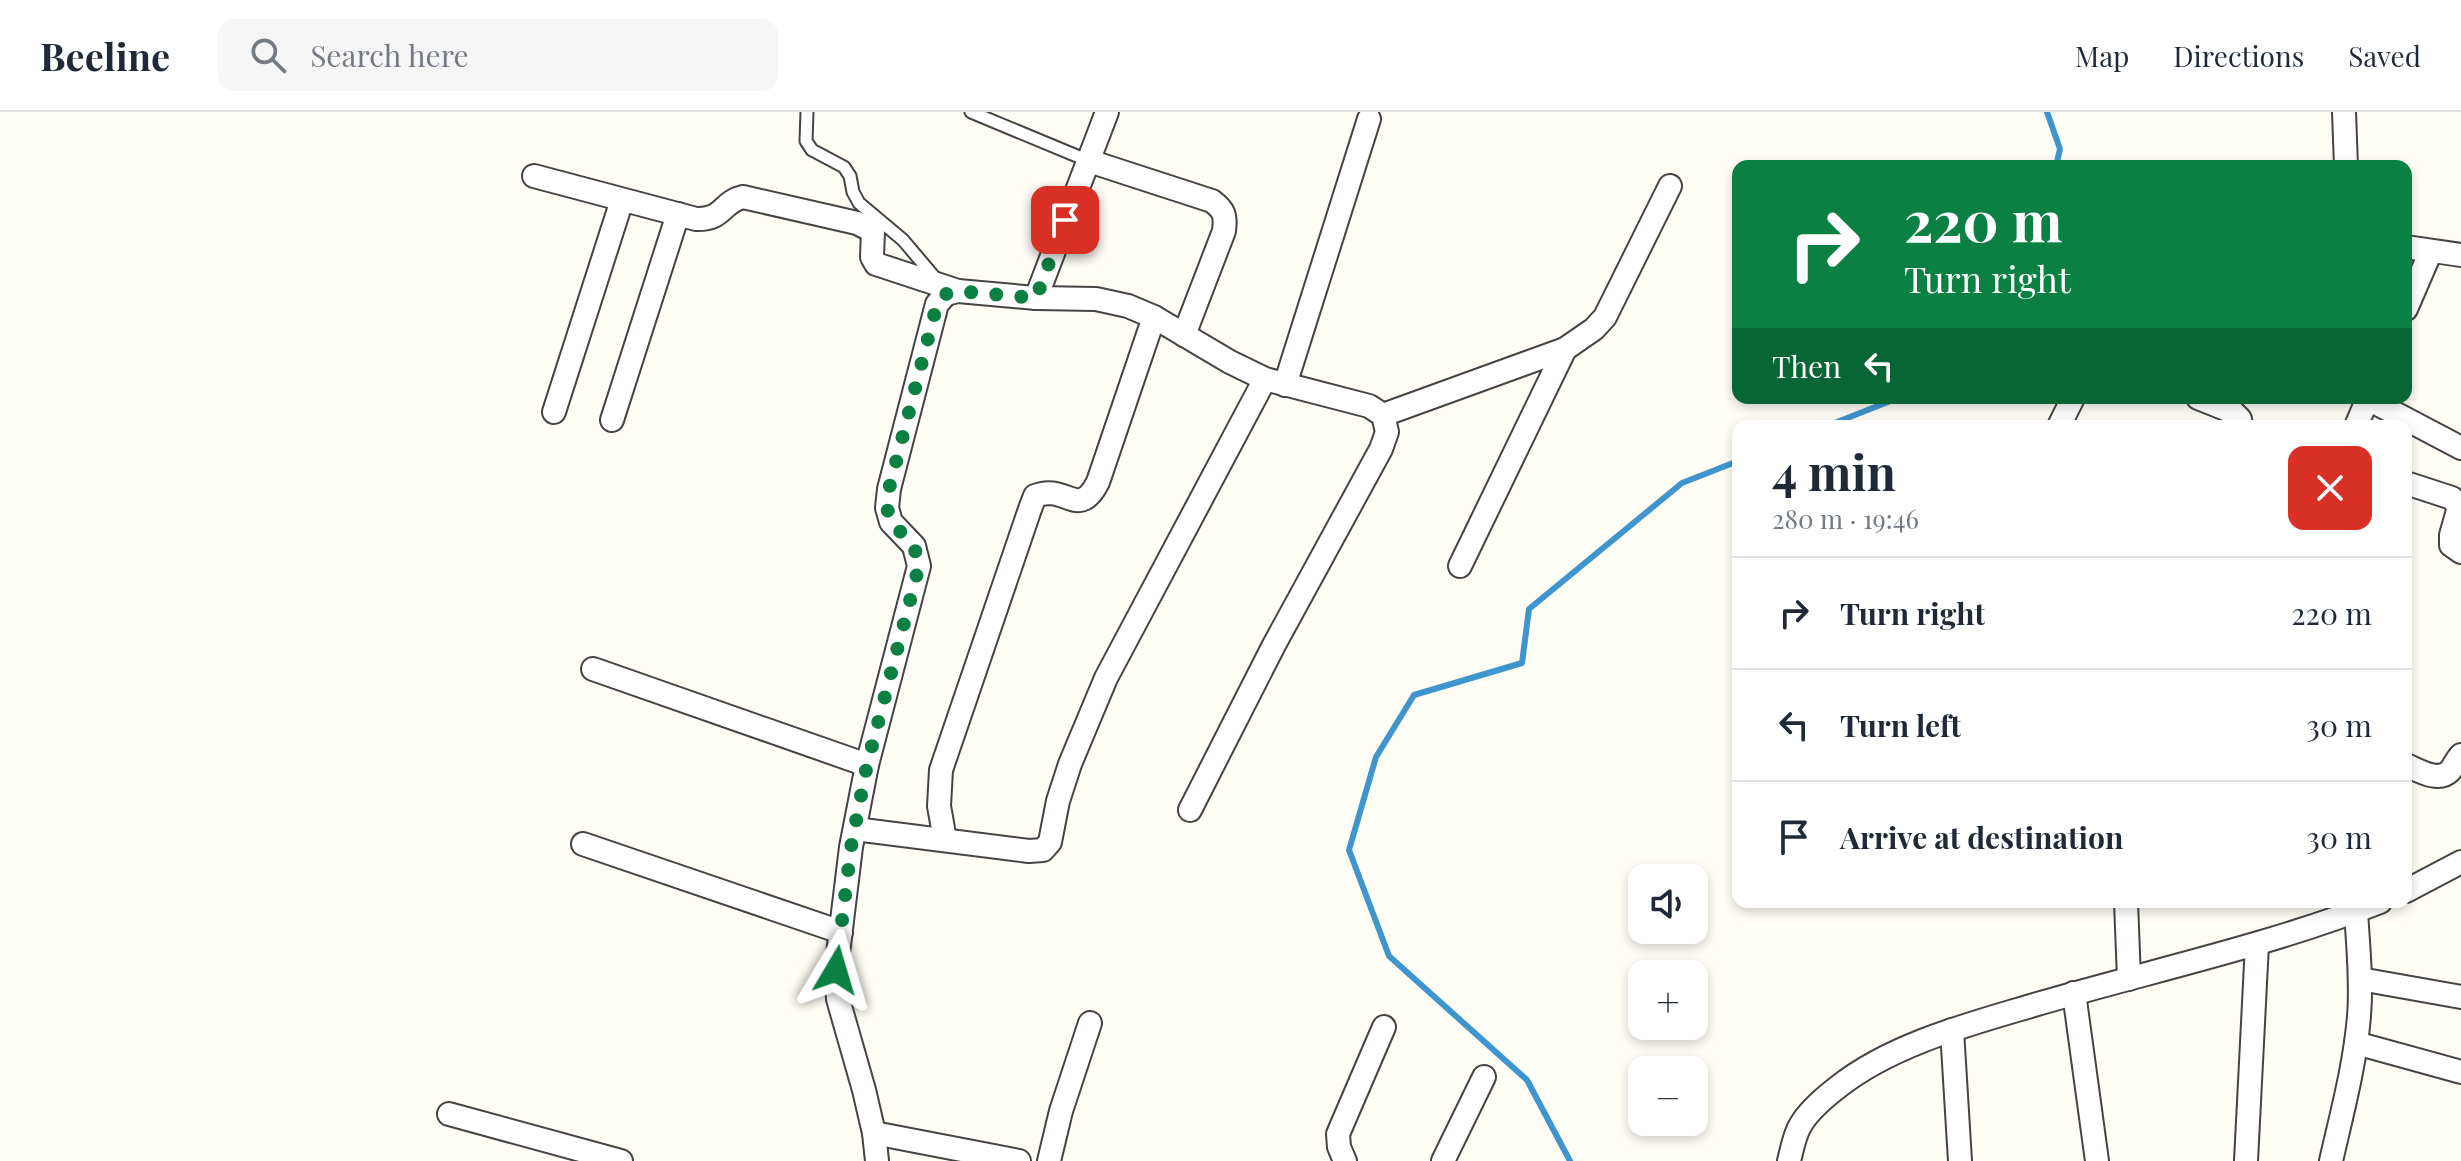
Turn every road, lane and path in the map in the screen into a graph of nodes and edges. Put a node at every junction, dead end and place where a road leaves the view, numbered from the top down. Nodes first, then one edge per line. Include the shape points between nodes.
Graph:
1 (807, 112) edge
2 (971, 112) edge
3 (1107, 112) edge
4 (2344, 112) edge
5 (1369, 119) dead end
6 (2346, 160) edge
7 (1089, 161) junction
8 (534, 176) dead end
9 (1670, 186) dead end
10 (622, 200) junction
11 (678, 214) junction
12 (2412, 248) edge
13 (2431, 251) junction
14 (2461, 254) edge
15 (950, 288) junction
16 (2412, 295) edge
17 (1036, 298) junction
18 (1154, 317) junction
19 (1184, 335) junction
20 (1565, 349) junction
21 (1275, 382) junction
22 (2213, 404) edge
23 (2379, 404) edge
24 (554, 412) dead end
25 (1383, 415) junction
26 (612, 420) dead end
27 (2240, 420) edge
28 (2409, 420) edge
29 (2412, 422) edge
30 (2461, 448) edge
31 (2412, 485) edge
32 (2461, 552) edge
33 (1460, 566) dead end
34 (593, 669) dead end
35 (2461, 755) edge
36 (867, 765) junction
37 (2412, 767) edge
38 (1190, 810) dead end
39 (855, 829) junction
40 (945, 840) junction
41 (583, 844) dead end
42 (2461, 862) edge
43 (2412, 888) edge
44 (2126, 908) edge
45 (2364, 908) edge
46 (2356, 911) junction
47 (841, 932) junction
48 (2257, 944) junction
49 (2129, 979) junction
50 (2360, 979) junction
51 (2074, 993) junction
52 (2461, 997) edge
53 (1090, 1023) dead end
54 (1384, 1027) dead end
55 (1952, 1030) junction
56 (2356, 1043) junction
57 (2461, 1072) edge
58 (1484, 1077) dead end
59 (449, 1114) dead end
60 (874, 1133) junction
61 (621, 1161) edge
62 (877, 1161) edge
63 (1019, 1161) edge
64 (1049, 1161) edge
65 (1345, 1161) edge
66 (1443, 1161) edge
67 (1789, 1161) edge
68 (1960, 1161) edge
69 (2097, 1161) edge
70 (2246, 1161) edge
71 (2331, 1161) edge

1 - 15 lane via 806,141 812,150 844,167 859,203
2 - 7 lane
3 - 7 street
4 - 6 street
5 - 21 street
7 - 17 street
7 - 19 street via 1223,209 1224,231
8 - 10 street
9 - 20 street via 1605,317
10 - 11 street
10 - 24 street
11 - 15 street via 708,220 743,197 857,223 873,231 876,264
11 - 26 street
12 - 13 street
13 - 14 street
13 - 16 street
15 - 17 street
15 - 36 street via 937,304 889,489 891,522 914,546 919,566
17 - 18 street via 1096,299
18 - 19 street
18 - 40 street via 1092,494 1084,500 1046,491 1035,496 941,770 939,806
19 - 21 street
20 - 25 street
20 - 33 street
21 - 25 street via 1369,406
21 - 40 street via 1106,678 1070,764 1050,842 1043,850 1029,851
22 - 27 street
23 - 28 street
25 - 38 street via 1387,432 1381,449
29 - 30 street
31 - 32 street via 2452,498 2459,507 2451,545
34 - 36 street
35 - 37 street via 2442,777
36 - 39 street
39 - 40 street
39 - 47 street
41 - 47 street
42 - 43 street
44 - 49 street
45 - 46 street
46 - 48 street
46 - 50 street
47 - 60 street via 838,999
48 - 49 street
48 - 70 street
49 - 51 street
50 - 52 street
50 - 56 street
51 - 55 street
51 - 69 street
53 - 64 street
54 - 65 street via 1338,1134
55 - 67 street via 1879,1061 1840,1085 1799,1127
55 - 68 street
56 - 57 street
56 - 71 street
58 - 66 street
59 - 61 street
60 - 62 street
60 - 63 street

